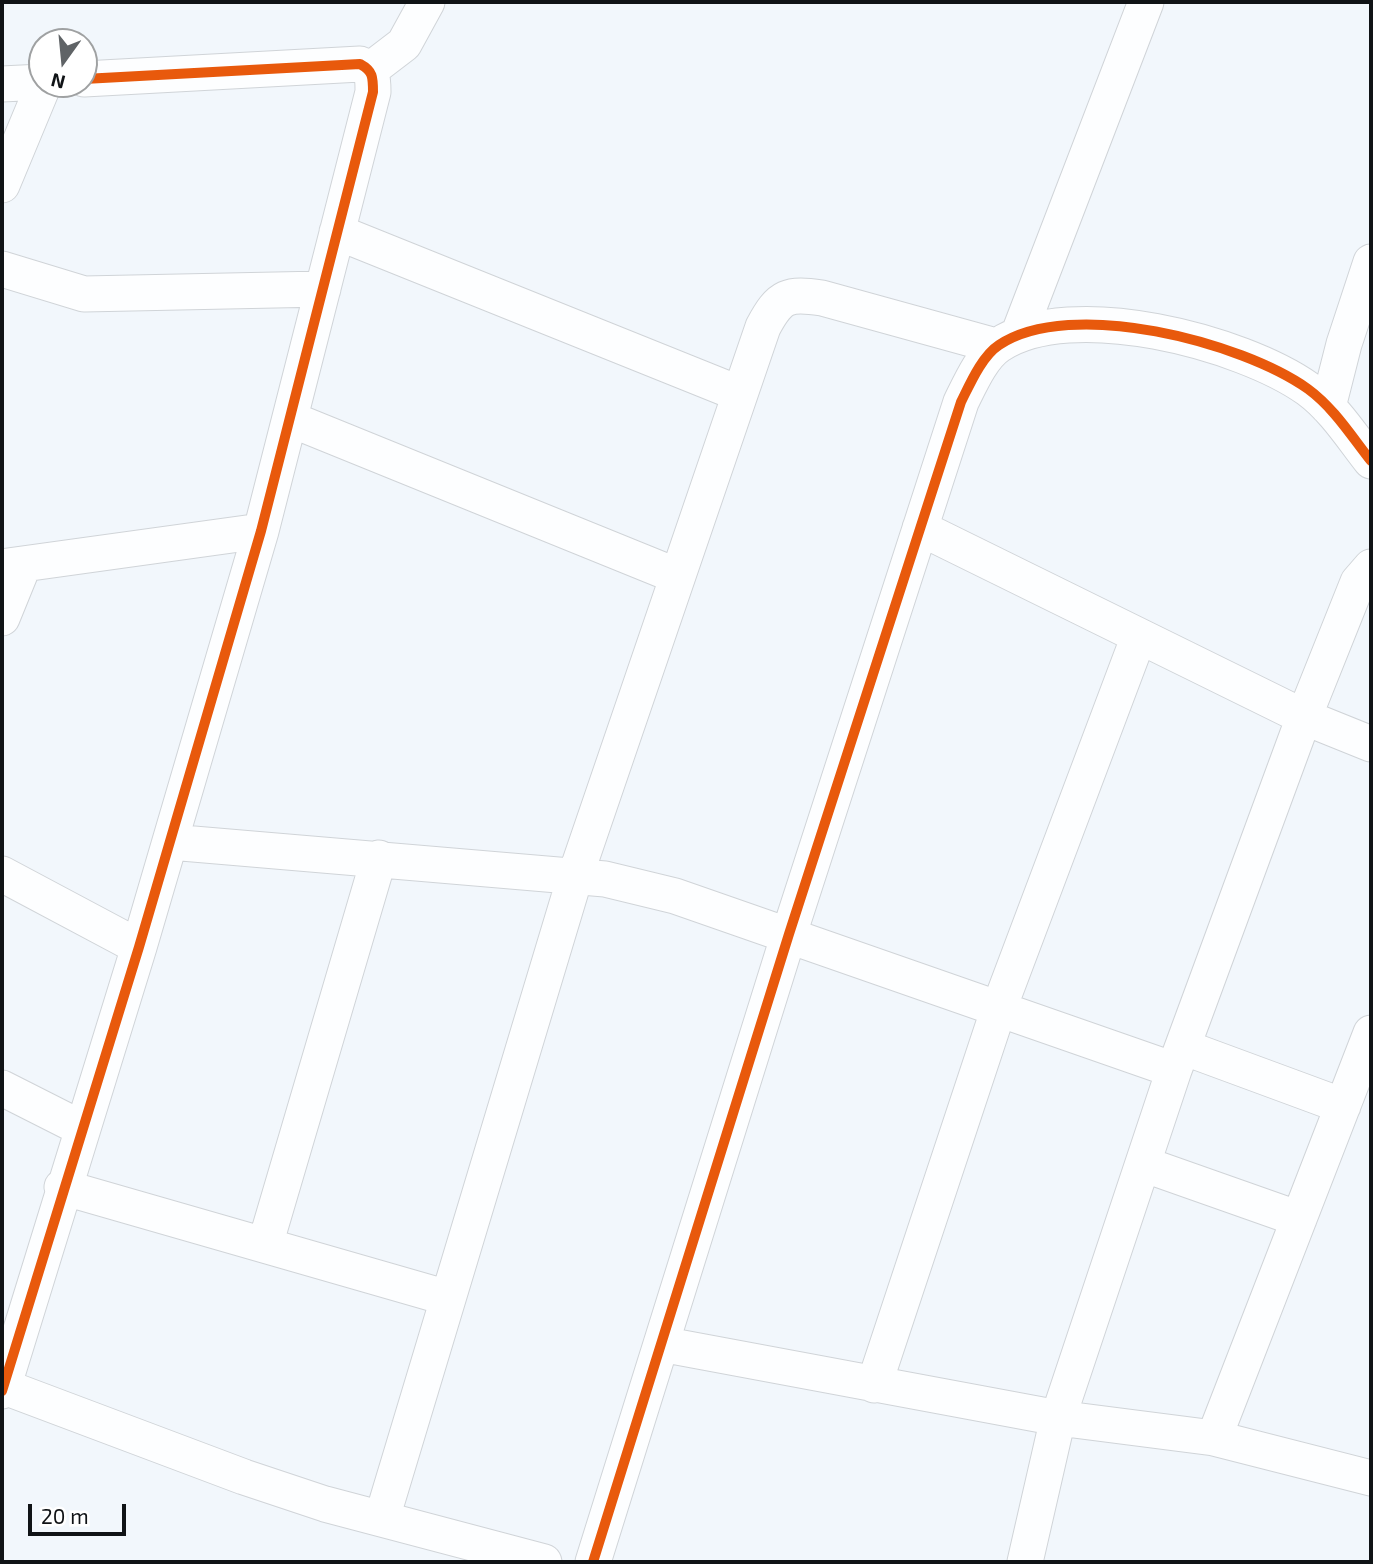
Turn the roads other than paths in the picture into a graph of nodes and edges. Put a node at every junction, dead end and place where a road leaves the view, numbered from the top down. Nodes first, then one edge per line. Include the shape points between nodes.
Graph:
1 (427, 2) edge
2 (1146, 2) edge
3 (370, 69) junction
4 (98, 78) edge
5 (28, 83) edge
6 (2, 84) edge
7 (37, 98) edge
8 (2, 185) edge
9 (337, 232) junction
10 (1371, 262) edge
11 (2, 269) edge
12 (323, 289) junction
13 (1008, 340) junction
14 (740, 394) junction
15 (1328, 407) junction
16 (290, 419) junction
17 (1371, 461) edge
18 (920, 528) junction
19 (261, 531) junction
20 (13, 566) edge
21 (1371, 567) edge
22 (677, 576) junction
23 (2, 618) edge
24 (1139, 636) junction
25 (1304, 717) junction
26 (1371, 744) edge
27 (170, 842) junction
28 (379, 858) junction
29 (2, 874) edge
30 (576, 874) junction
31 (789, 934) junction
32 (139, 947) junction
33 (999, 1008) junction
34 (1371, 1033) edge
35 (1179, 1058) junction
36 (2, 1088) edge
37 (1343, 1106) junction
38 (81, 1128) junction
39 (1143, 1164) junction
40 (62, 1187) junction
41 (1299, 1219) junction
42 (265, 1245) junction
43 (448, 1298) junction
44 (661, 1344) junction
45 (874, 1385) junction
46 (2, 1388) edge
47 (1058, 1418) junction
48 (1214, 1438) junction
49 (1371, 1478) edge
50 (382, 1518) junction
51 (544, 1562) edge
52 (593, 1562) edge
53 (1025, 1562) edge

1 - 3 street via 404,44
2 - 13 street
3 - 4 street via 359,64
3 - 9 street via 373,92
5 - 6 street
7 - 8 street
9 - 12 street
9 - 14 street
10 - 15 street
11 - 12 street via 83,294
12 - 16 street
13 - 14 street via 798,294 783,299 772,311
13 - 15 street via 1052,325 1153,331 1210,344 1268,366 1308,389
13 - 18 street via 961,402
14 - 22 street
15 - 17 street
16 - 19 street
16 - 22 street
18 - 24 street
18 - 31 street
19 - 20 street
19 - 27 street
20 - 23 street
21 - 25 street via 1358,582
22 - 30 street
24 - 25 street
24 - 33 street
25 - 26 street
25 - 35 street
27 - 28 street
27 - 32 street
28 - 30 street
28 - 42 street
29 - 32 street
30 - 31 street via 675,895
30 - 43 street
31 - 33 street
31 - 44 street
32 - 38 street
33 - 35 street
33 - 45 street
34 - 37 street
35 - 37 street
35 - 39 street
36 - 38 street
37 - 41 street
38 - 40 street
39 - 41 street
39 - 47 street
40 - 42 street
40 - 46 street
41 - 48 street
42 - 43 street
43 - 50 street
44 - 45 street
44 - 52 street
45 - 47 street
46 - 50 street via 244,1477
47 - 48 street
47 - 53 street
48 - 49 street
50 - 51 street

